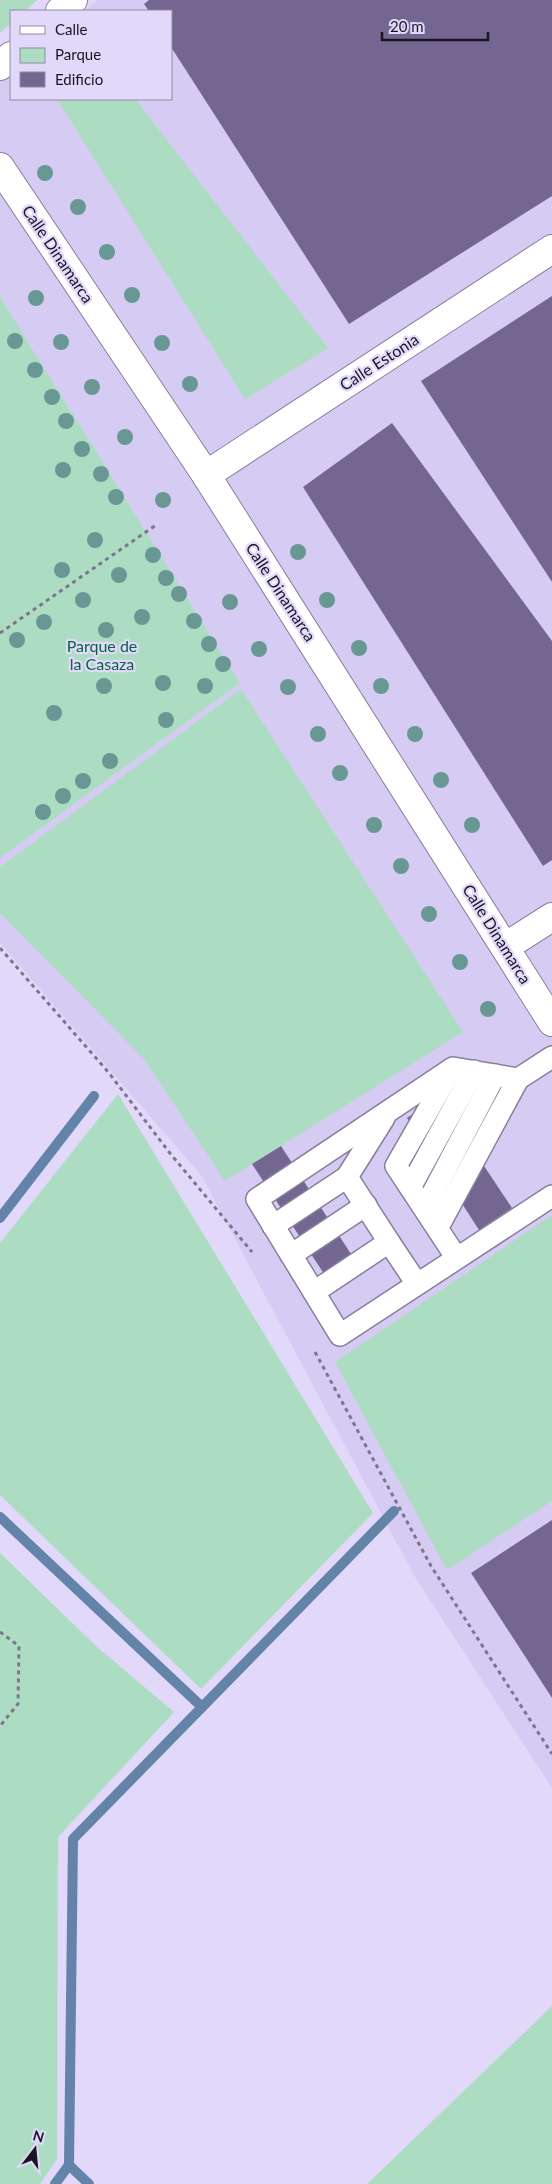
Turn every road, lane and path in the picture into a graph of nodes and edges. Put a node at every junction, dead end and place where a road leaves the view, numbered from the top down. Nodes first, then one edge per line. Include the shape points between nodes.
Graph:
1 (73, 0) edge
2 (61, 10) edge
3 (10, 57) edge
4 (0, 66) edge
5 (0, 167) edge
6 (552, 249) edge
7 (206, 475) junction
8 (156, 525) dead end
9 (0, 633) edge
10 (552, 916) edge
11 (0, 948) edge
12 (505, 948) junction
13 (552, 1022) edge
14 (552, 1057) edge
15 (453, 1068) junction
16 (474, 1071) junction
17 (495, 1075) junction
18 (518, 1079) junction
19 (389, 1111) junction
20 (347, 1176) junction
21 (411, 1186) junction
22 (552, 1196) edge
23 (366, 1205) junction
24 (425, 1208) junction
25 (274, 1226) junction
26 (438, 1227) junction
27 (389, 1242) junction
28 (254, 1254) dead end
29 (291, 1255) junction
30 (456, 1257) junction
31 (417, 1284) junction
32 (314, 1292) junction
33 (312, 1347) dead end
34 (0, 1632) edge
35 (0, 1726) edge
36 (552, 1754) edge

1 - 2 street
3 - 4 street
5 - 7 street, Calle Dinamarca
6 - 7 street, Calle Estonia
7 - 12 street, Calle Dinamarca
8 - 9 path
10 - 12 street
11 - 28 path via 109,1073 169,1152
12 - 13 street, Calle Dinamarca
14 - 18 lane
15 - 16 lane
15 - 19 lane
15 - 21 lane via 396,1166
16 - 17 lane
16 - 21 lane
17 - 18 lane
17 - 24 lane
18 - 26 lane
19 - 20 lane
19 - 25 lane via 257,1199
20 - 23 lane
20 - 25 lane
21 - 24 lane
22 - 30 lane
23 - 27 lane
23 - 29 lane
24 - 26 lane
25 - 29 lane
26 - 30 lane
27 - 31 lane
27 - 32 lane
29 - 32 lane
30 - 31 lane
31 - 32 lane via 340,1335
33 - 36 path via 431,1566
34 - 35 path via 19,1646 18,1704

